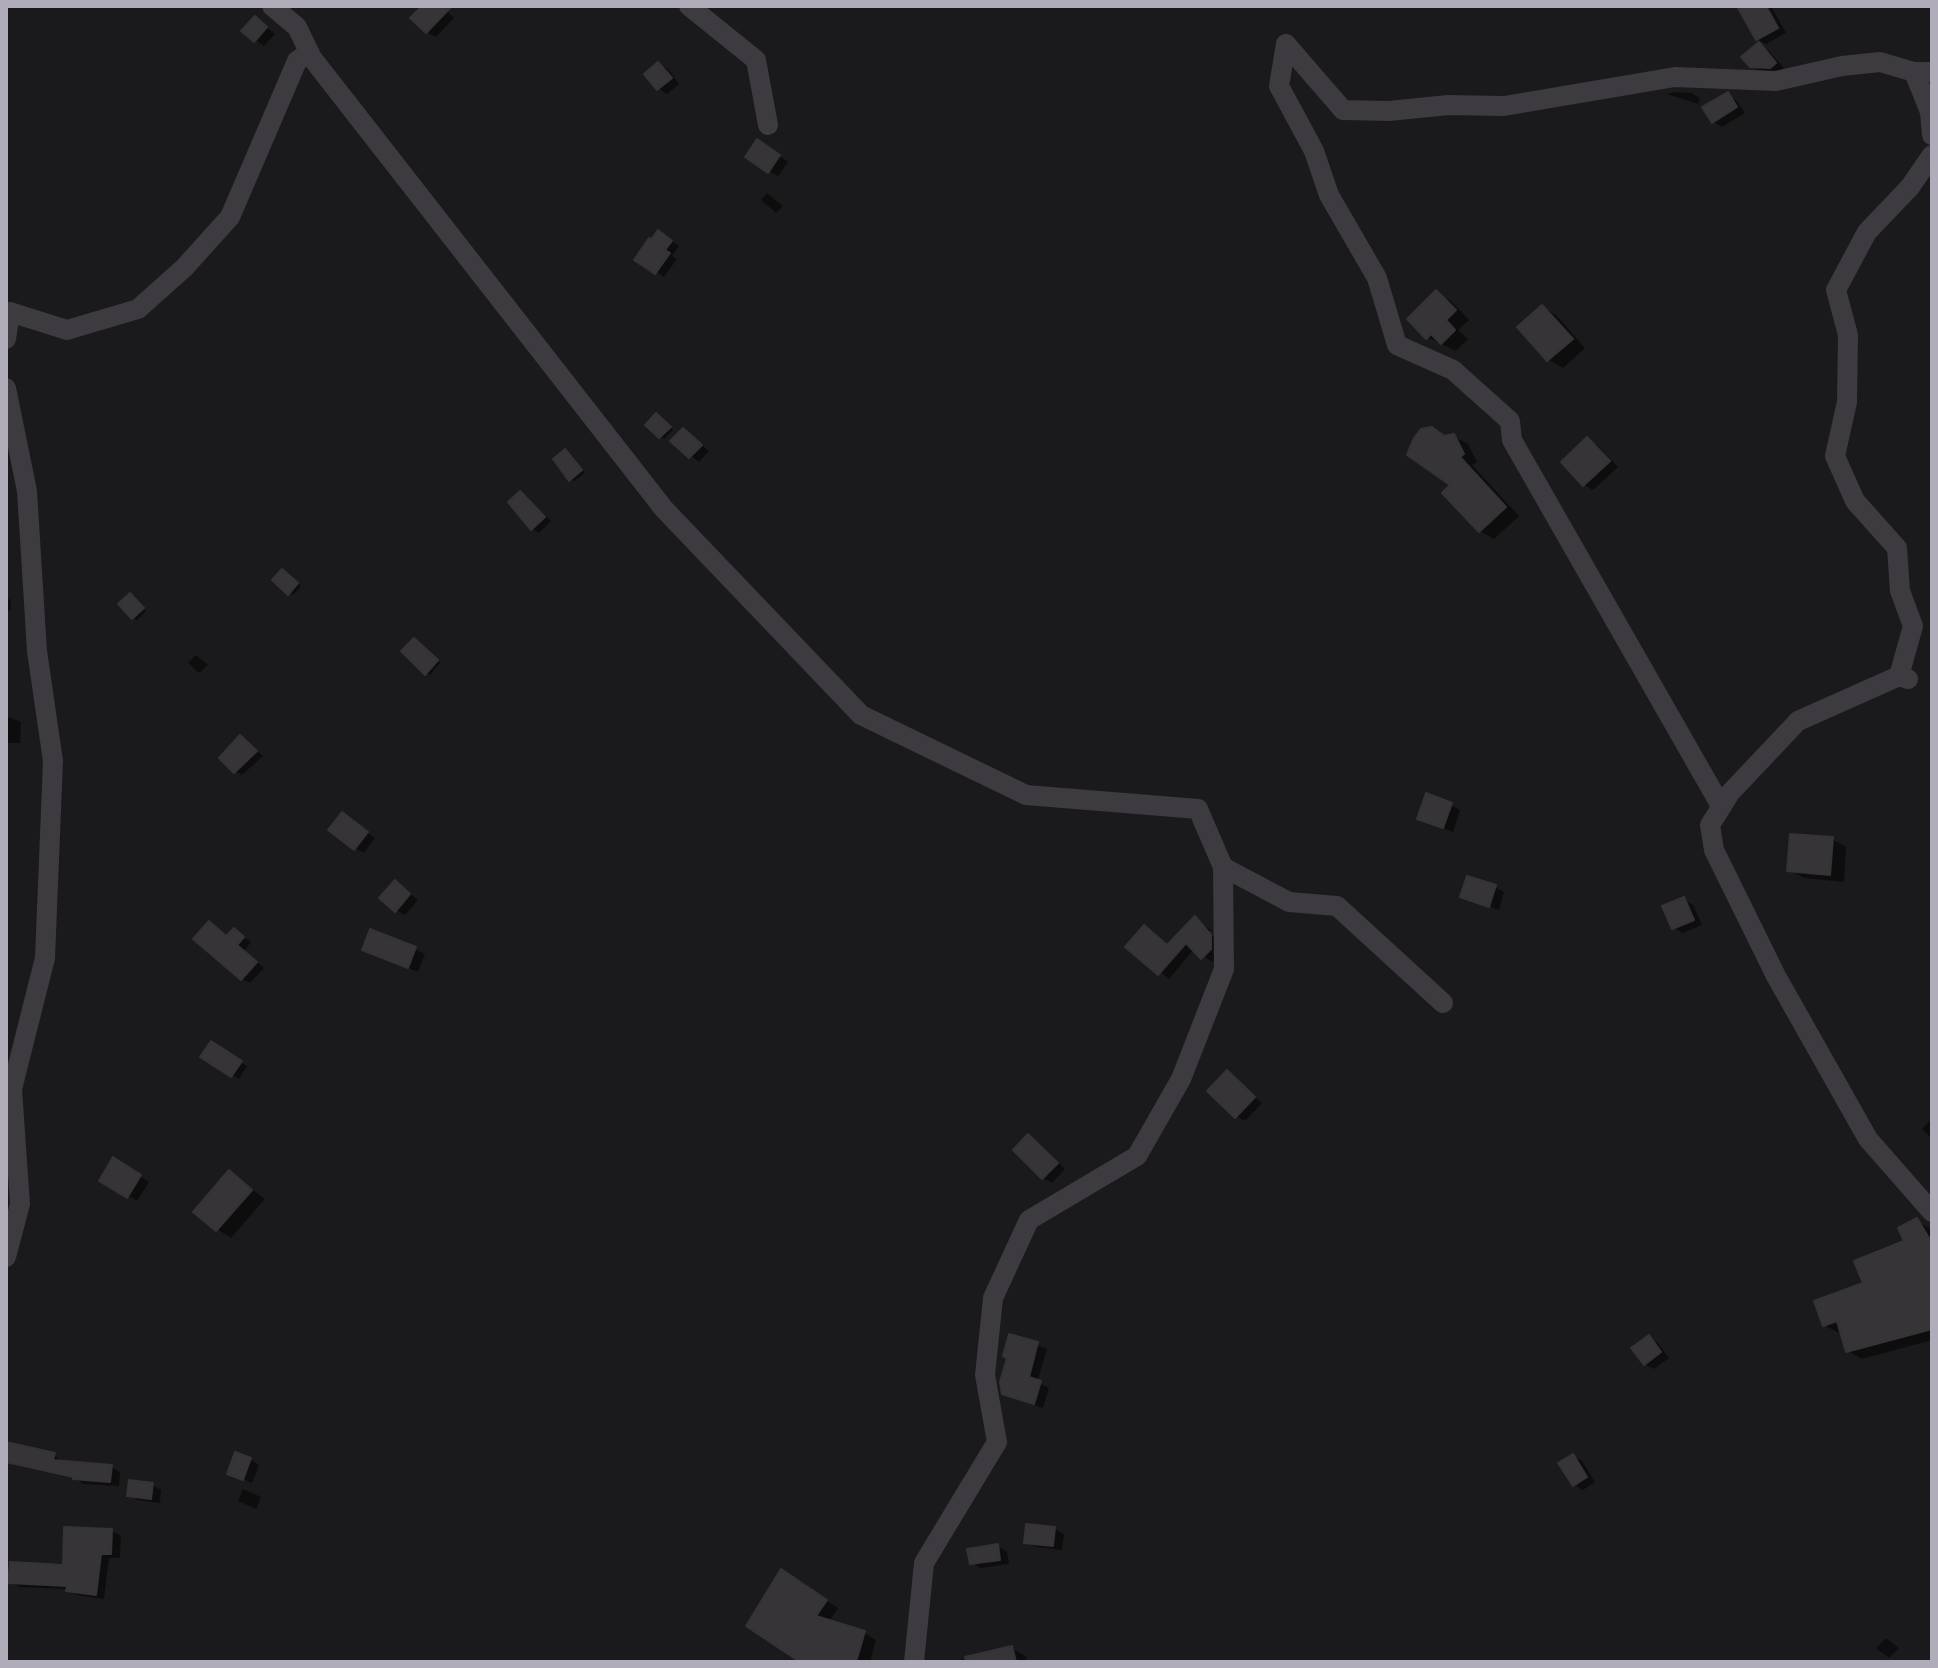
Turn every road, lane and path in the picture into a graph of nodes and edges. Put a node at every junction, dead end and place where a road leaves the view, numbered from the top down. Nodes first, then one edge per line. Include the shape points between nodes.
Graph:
1 (272, 6) edge
2 (689, 6) edge
3 (312, 58) junction
4 (1923, 72) edge
5 (768, 125) dead end
6 (1932, 135) edge
7 (1932, 155) edge
8 (7, 308) edge
9 (6, 339) edge
10 (6, 388) edge
11 (1721, 806) junction
12 (1223, 867) junction
13 (1443, 1003) dead end
14 (1932, 1212) edge
15 (6, 1257) edge
16 (914, 1662) edge

1 - 3 street via 297,27
2 - 5 street via 756,60
3 - 8 street via 297,61 230,217 138,309 67,330
3 - 12 street via 664,509 861,715 1026,795 1198,809
4 - 6 street
4 - 11 street via 1880,62 1776,81 1675,77 1504,106 1343,110 1286,44 1279,86 1314,151 1329,195 1377,278 1397,345 1453,370 1510,421 1512,440
7 - 11 street via 1867,232 1836,290 1848,335 1847,402 1835,456 1855,501 1897,548 1900,591 1913,626 1904,678 1798,721
8 - 9 street
10 - 15 street via 27,491 37,651 53,761 45,958 12,1089 20,1204
11 - 14 street via 1710,825 1714,850 1776,976 1868,1139
12 - 13 street via 1289,902 1337,906
12 - 16 street via 1224,969 1181,1079 1137,1156 1029,1220 993,1298 985,1375 997,1442 924,1563

